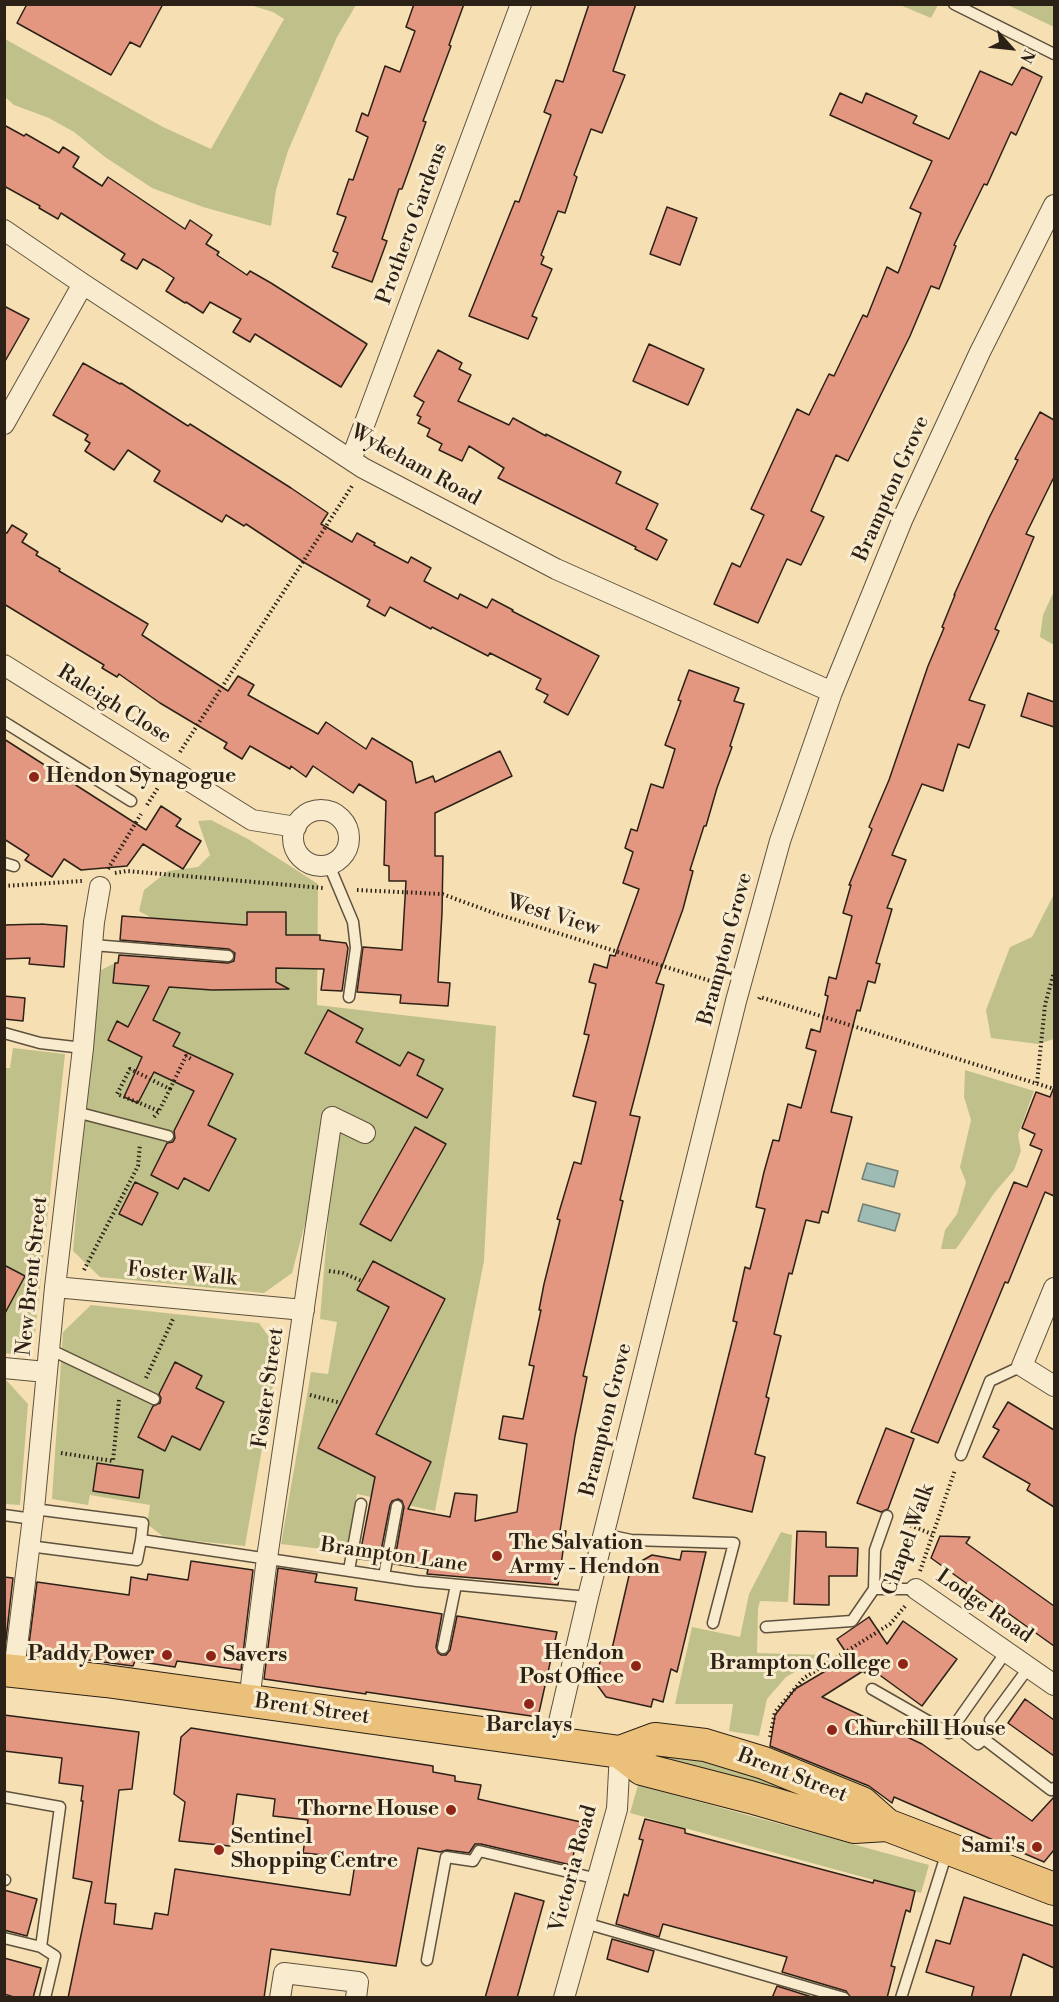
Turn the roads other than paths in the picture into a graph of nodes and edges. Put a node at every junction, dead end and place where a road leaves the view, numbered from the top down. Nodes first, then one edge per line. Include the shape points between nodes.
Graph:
1 (521, 4) edge
2 (954, 4) edge
3 (1054, 54) edge
4 (1054, 205) edge
5 (4, 230) edge
6 (83, 284) junction
7 (4, 423) edge
8 (357, 464) junction
9 (4, 665) edge
10 (832, 692) junction
11 (4, 722) edge
12 (130, 801) dead end
13 (296, 827) junction
14 (329, 865) junction
15 (96, 880) road end
16 (93, 945) junction
17 (228, 956) dead end
18 (349, 997) dead end
19 (4, 1033) edge
20 (83, 1048) junction
21 (76, 1112) junction
22 (365, 1133) dead end
23 (168, 1136) dead end
24 (64, 1288) junction
25 (1054, 1288) edge
26 (304, 1310) junction
27 (49, 1349) junction
28 (1022, 1366) junction
29 (4, 1368) edge
30 (46, 1372) junction
31 (1054, 1386) edge
32 (154, 1399) dead end
33 (961, 1455) road end
34 (361, 1504) dead end
35 (397, 1506) dead end
36 (33, 1514) junction
37 (4, 1515) edge
38 (887, 1516) road end
39 (603, 1534) junction
40 (141, 1540) junction
41 (29, 1546) junction
42 (267, 1558) junction
43 (349, 1570) junction
44 (384, 1576) junction
45 (456, 1585) junction
46 (874, 1589) junction
47 (915, 1589) joint
48 (588, 1597) junction
49 (713, 1623) dead end
50 (766, 1627) dead end
51 (443, 1648) dead end
52 (1006, 1652) junction
53 (1029, 1667) junction
54 (9, 1670) edge
55 (1054, 1685) edge
56 (872, 1689) dead end
57 (249, 1701) junction
58 (990, 1720) dead end
59 (954, 1725) junction
60 (555, 1743) junction
61 (620, 1752) junction
62 (1054, 1788) edge
63 (4, 1797) edge
64 (887, 1826) junction
65 (948, 1848) junction
66 (598, 1879) junction
67 (1054, 1889) edge
68 (585, 1923) junction
69 (4, 1938) edge
70 (41, 1947) junction
71 (427, 1960) dead end
72 (45, 1998) edge
73 (280, 1998) edge
74 (356, 1998) edge
75 (564, 1998) edge
76 (844, 1998) edge
77 (901, 1998) edge

1 - 8 street, Prothero Gardens
2 - 3 lane
4 - 10 street, Brampton Grove via 903,518
5 - 6 street, Wykeham Road
6 - 7 street
6 - 8 street, Wykeham Road
8 - 10 street, Wykeham Road via 556,569
9 - 13 street, Raleigh Close via 252,820
10 - 39 street, Brampton Grove via 780,841 736,1001
11 - 12 lane
13 - 14 street via 294,845 299,854 315,865
13 - 14 street via 301,819 318,810 344,821 349,843 345,853
14 - 18 lane via 353,922 356,948
15 - 16 street, New Brent Street
16 - 17 lane
16 - 20 street, New Brent Street
19 - 20 lane via 39,1043
20 - 21 street, New Brent Street
21 - 23 lane
21 - 24 street, New Brent Street
22 - 26 street, Foster Street via 332,1117
24 - 26 street, Foster Walk
24 - 27 street, New Brent Street
25 - 28 street
26 - 42 street, Foster Street
27 - 30 street, New Brent Street
27 - 32 lane
28 - 31 street
28 - 33 lane via 990,1381
29 - 30 street
30 - 36 street, New Brent Street
34 - 43 lane
35 - 44 lane
36 - 37 lane
36 - 40 lane via 143,1523
36 - 41 street, New Brent Street
38 - 46 lane via 875,1550
39 - 48 street, Brampton Grove
39 - 49 lane via 631,1540 734,1543
40 - 41 lane via 137,1560
40 - 42 lane, Brampton Lane
41 - 54 street, New Brent Street
42 - 43 lane, Brampton Lane
42 - 57 street, Foster Street
43 - 44 lane, Brampton Lane
44 - 45 lane, Brampton Lane
45 - 48 lane, Brampton Lane
45 - 51 lane
46 - 47 lane
46 - 50 lane via 852,1622
47 - 52 street, Lodge Road
48 - 60 street, Brampton Grove
52 - 53 street, Lodge Road
52 - 59 lane
53 - 55 street, Lodge Road
53 - 58 lane
54 - 57 main road, Brent Street
56 - 59 lane via 949,1732
57 - 60 main road, Brent Street
59 - 62 lane via 978,1744 984,1739 1051,1790
60 - 61 main road, Brent Street
61 - 64 main road, Brent Street via 642,1769 854,1827
61 - 64 main road, Brent Street via 656,1739 705,1745 764,1763 862,1803
61 - 66 street, Victoria Road via 617,1809
63 - 70 lane via 60,1807
64 - 65 main road, Brent Street
65 - 67 main road, Brent Street
65 - 77 lane
66 - 68 street, Victoria Road
66 - 71 lane via 479,1851 473,1861 446,1857
68 - 75 street, Victoria Road
68 - 76 lane
69 - 70 lane
70 - 72 lane via 55,1956
73 - 74 street via 284,1973 358,1982

